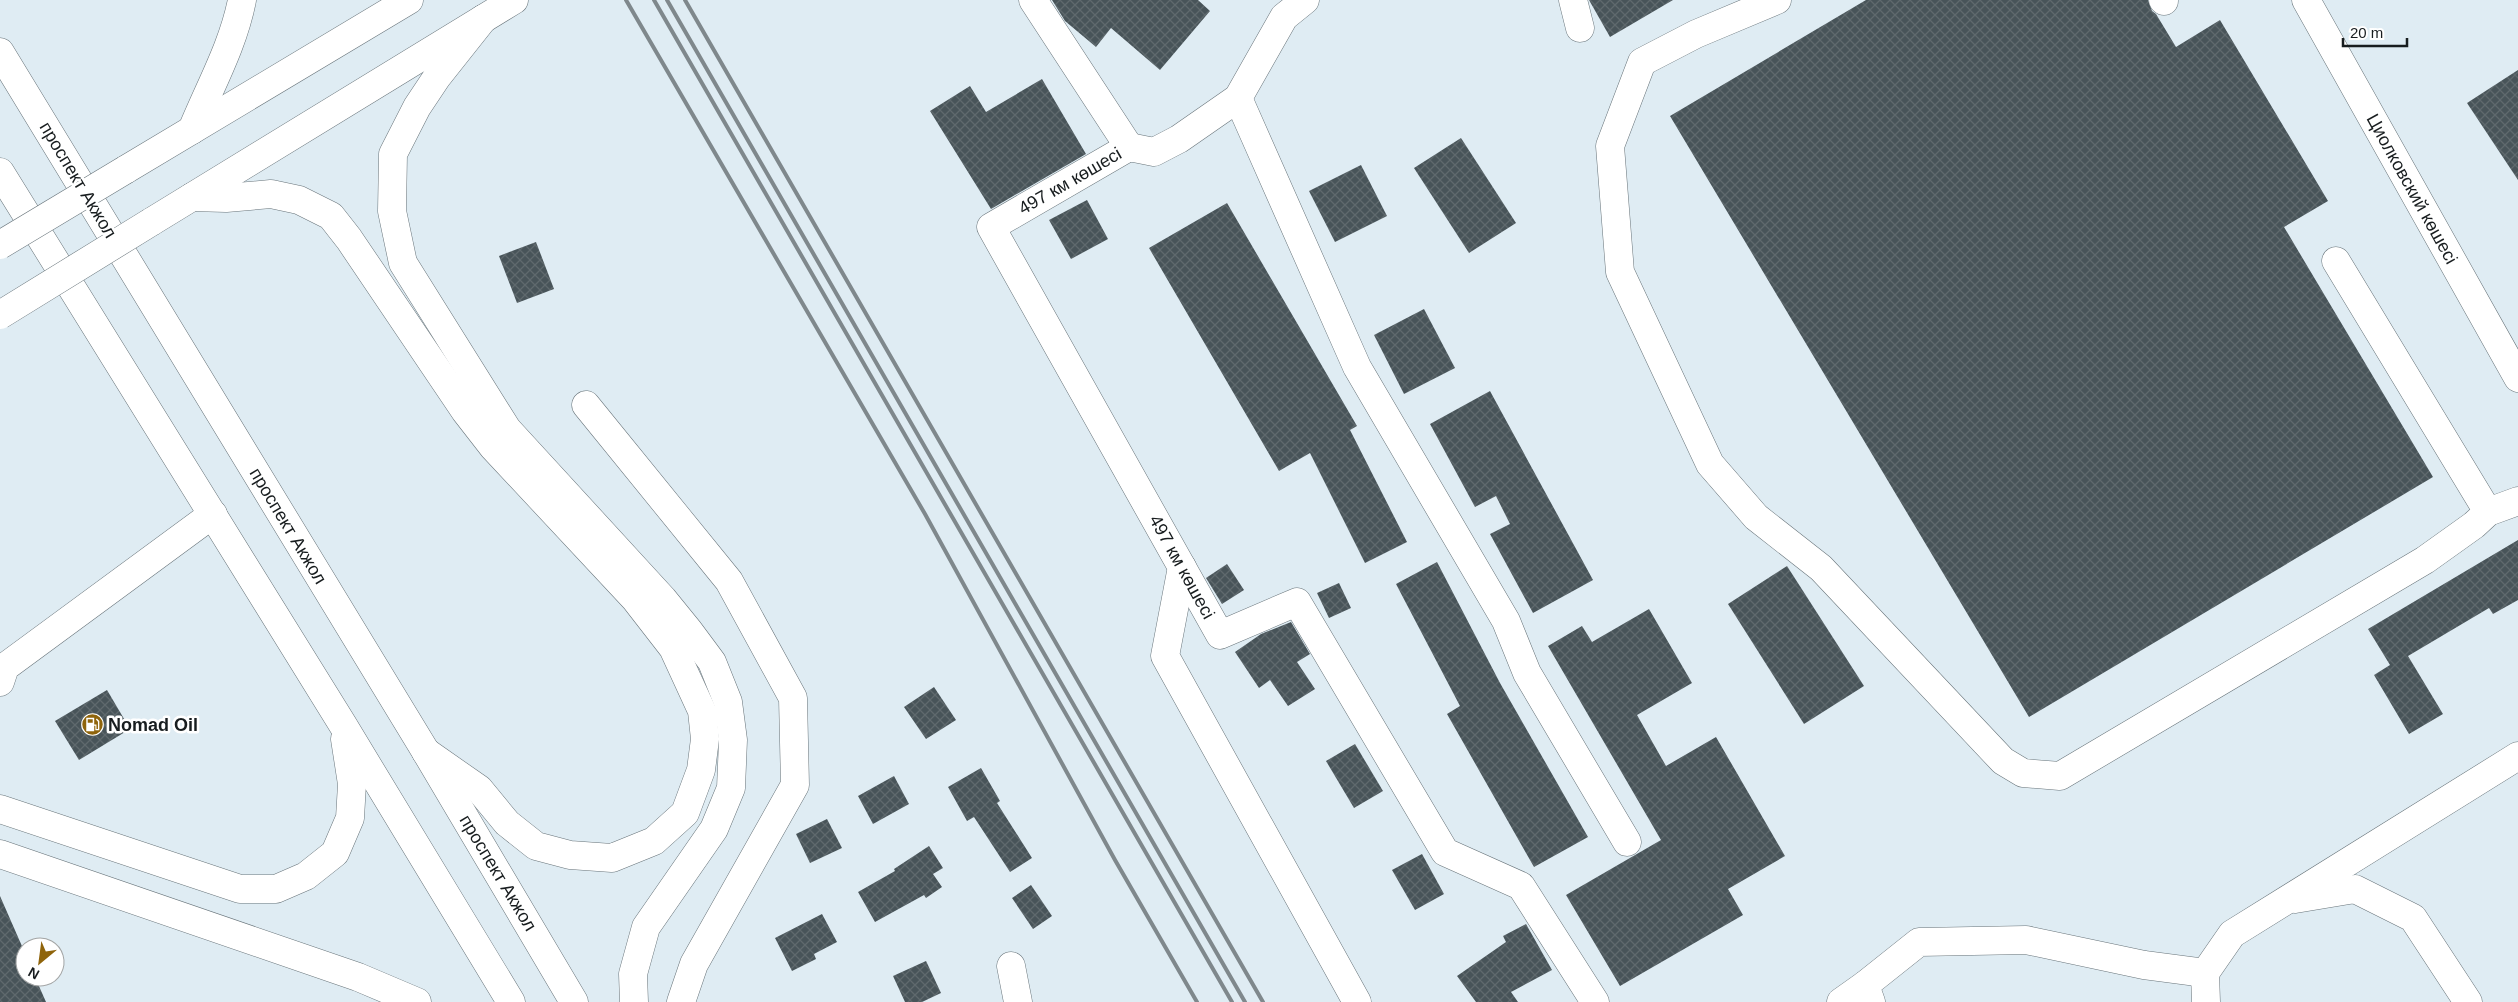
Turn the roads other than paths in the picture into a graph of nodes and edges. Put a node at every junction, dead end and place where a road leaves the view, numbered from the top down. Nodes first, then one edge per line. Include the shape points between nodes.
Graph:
1 (242, 0) edge
2 (409, 0) edge
3 (1033, 0) edge
4 (1305, 0) edge
5 (1573, 0) edge
6 (1777, 0) edge
7 (2306, 0) edge
8 (512, 1) edge
9 (484, 19) junction
10 (1580, 28) dead end
11 (0, 52) edge
12 (1238, 98) junction
13 (192, 130) junction
14 (1129, 147) junction
15 (0, 172) edge
16 (192, 197) junction
17 (0, 245) edge
18 (2336, 261) dead end
19 (0, 315) edge
20 (2518, 378) edge
21 (586, 405) dead end
22 (2518, 501) edge
23 (2488, 512) junction
24 (212, 514) junction
25 (1182, 567) junction
26 (0, 682) edge
27 (343, 725) junction
28 (426, 752) junction
29 (2518, 756) edge
30 (0, 808) edge
31 (1627, 842) dead end
32 (0, 854) edge
33 (2280, 902) junction
34 (1011, 966) dead end
35 (2205, 973) junction
36 (1868, 994) edge
37 (416, 1002) edge
38 (511, 1002) edge
39 (574, 1002) edge
40 (634, 1002) edge
41 (681, 1002) edge
42 (1018, 1002) edge
43 (1357, 1002) edge
44 (1595, 1002) edge
45 (1841, 1002) edge
46 (2206, 1002) edge
47 (2468, 1002) edge

1 - 13 main road via 228,52 212,79
2 - 13 main road
3 - 14 main road
4 - 12 main road via 1284,17
5 - 10 main road
6 - 23 main road via 1696,34 1642,62 1610,146 1620,272 1710,464 1756,517 1821,568 2003,761 2023,773 2060,776 2424,560
7 - 20 main road, Циолковский көшесі
8 - 9 main road
9 - 16 main road
9 - 40 main road via 422,99 393,154 392,211 403,263 507,429 689,631 712,662 728,702 733,740 731,788 714,829 646,927 633,974
11 - 28 main road, проспект Акжол
12 - 14 main road, 497 км көшесі via 1179,139 1154,152
12 - 31 main road via 1357,367 1506,621 1527,673
13 - 17 main road, bridge
14 - 25 main road, 497 км көшесі via 992,227
15 - 24 main road
16 - 19 main road, bridge
16 - 28 main road via 271,194 299,200 331,216 493,447 635,598 672,648 702,711 705,739 701,770 685,813 654,841 612,858 570,854 536,846 507,823 479,789
18 - 23 main road
21 - 41 main road via 729,581 793,698 795,785 694,964
22 - 23 main road
24 - 26 main road via 5,667
24 - 27 main road
25 - 43 main road via 1165,656
25 - 44 main road, 497 км көшесі via 1220,635 1297,602 1445,852 1521,886
27 - 30 main road via 352,784 350,818 335,853 306,876 276,889 231,887
27 - 38 main road
28 - 39 main road, проспект Акжол
29 - 33 main road
32 - 37 main road via 358,977
33 - 35 main road via 2232,934
33 - 47 main road via 2355,889 2413,918
34 - 42 main road
35 - 36 main road via 2144,965 2026,940 1919,942
35 - 46 main road
36 - 45 main road

